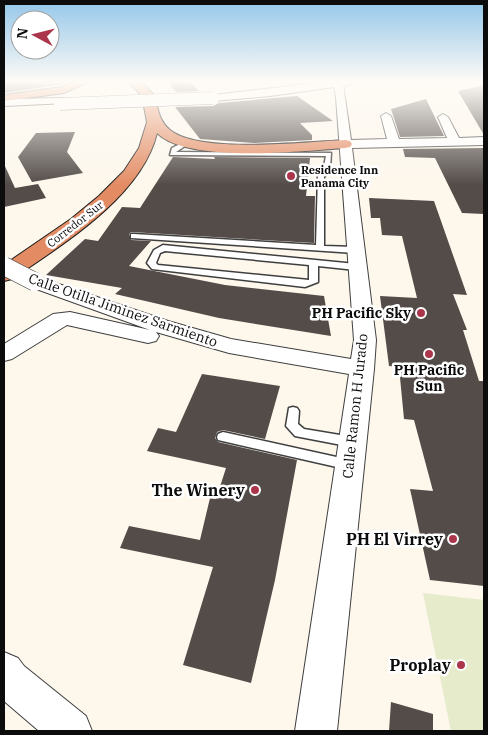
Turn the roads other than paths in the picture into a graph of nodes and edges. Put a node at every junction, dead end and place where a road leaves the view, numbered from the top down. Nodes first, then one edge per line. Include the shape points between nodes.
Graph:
1 (145, 116) joint
2 (341, 116) edge
3 (386, 116) dead end
4 (443, 117) dead end
5 (484, 141) edge
6 (455, 142) junction
7 (186, 143) junction
8 (394, 143) junction
9 (341, 153) junction
10 (120, 159) dead end
11 (134, 236) dead end
12 (320, 248) junction
13 (356, 258) junction
14 (4, 259) edge
15 (314, 262) junction
16 (4, 266) edge
17 (4, 274) edge
18 (229, 346) junction
19 (4, 354) edge
20 (362, 369) junction
21 (293, 410) dead end
22 (223, 437) dead end
23 (351, 453) junction
24 (4, 672) edge
25 (71, 731) edge
26 (316, 731) edge

1 - 7 highway via 172,138
1 - 17 highway, Corredor Sur via 150,136 126,178 99,207
2 - 9 street, Calle Ramon H Jurado
3 - 8 street
4 - 6 street
5 - 6 street
6 - 8 street
7 - 9 highway via 227,148 301,146
7 - 9 lane via 171,152 186,155
8 - 9 street
9 - 12 lane via 321,175
9 - 13 street, Calle Ramon H Jurado
10 - 14 highway, Corredor Sur via 107,178 81,204
11 - 12 lane
12 - 13 lane
13 - 15 lane
13 - 20 street, Calle Ramon H Jurado via 365,340
15 - 15 lane via 163,248 150,263 156,267 305,284 312,282
16 - 18 street, Calle Otilla Jiminez Sarmiento, bridge via 35,282 160,326
18 - 19 street via 160,339 70,318 61,319
18 - 20 street, Calle Otilla Jiminez Sarmiento
20 - 23 street, Calle Ramon H Jurado
21 - 23 lane via 292,426 300,433
22 - 23 lane
23 - 26 street, Calle Ramon H Jurado
24 - 25 street

